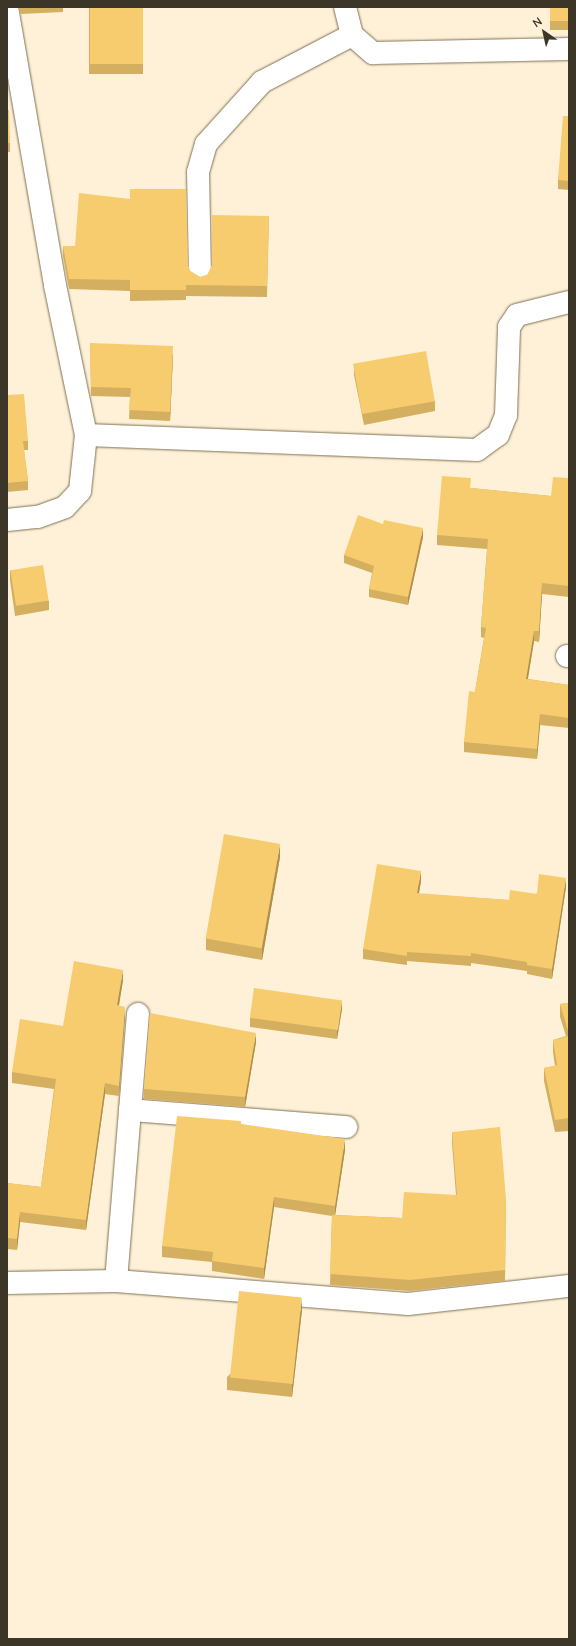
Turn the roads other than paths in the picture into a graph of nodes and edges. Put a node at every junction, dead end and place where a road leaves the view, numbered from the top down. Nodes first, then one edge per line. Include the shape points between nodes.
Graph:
1 (7, 7) edge
2 (345, 7) edge
3 (352, 35) junction
4 (569, 49) edge
5 (200, 275) edge
6 (569, 302) edge
7 (86, 435) junction
8 (7, 520) edge
9 (138, 1014) dead end
10 (130, 1110) junction
11 (346, 1128) dead end
12 (116, 1281) junction
13 (7, 1283) edge
14 (569, 1286) edge

1 - 7 street via 55,285
2 - 3 street
3 - 4 street via 373,53
3 - 5 street via 262,82 206,144 198,172
6 - 7 street via 517,315 509,327 506,415 498,435 477,450
7 - 8 street via 80,491 65,507 38,517
9 - 10 street
10 - 11 street
10 - 12 street
12 - 13 street
12 - 14 street via 408,1304

